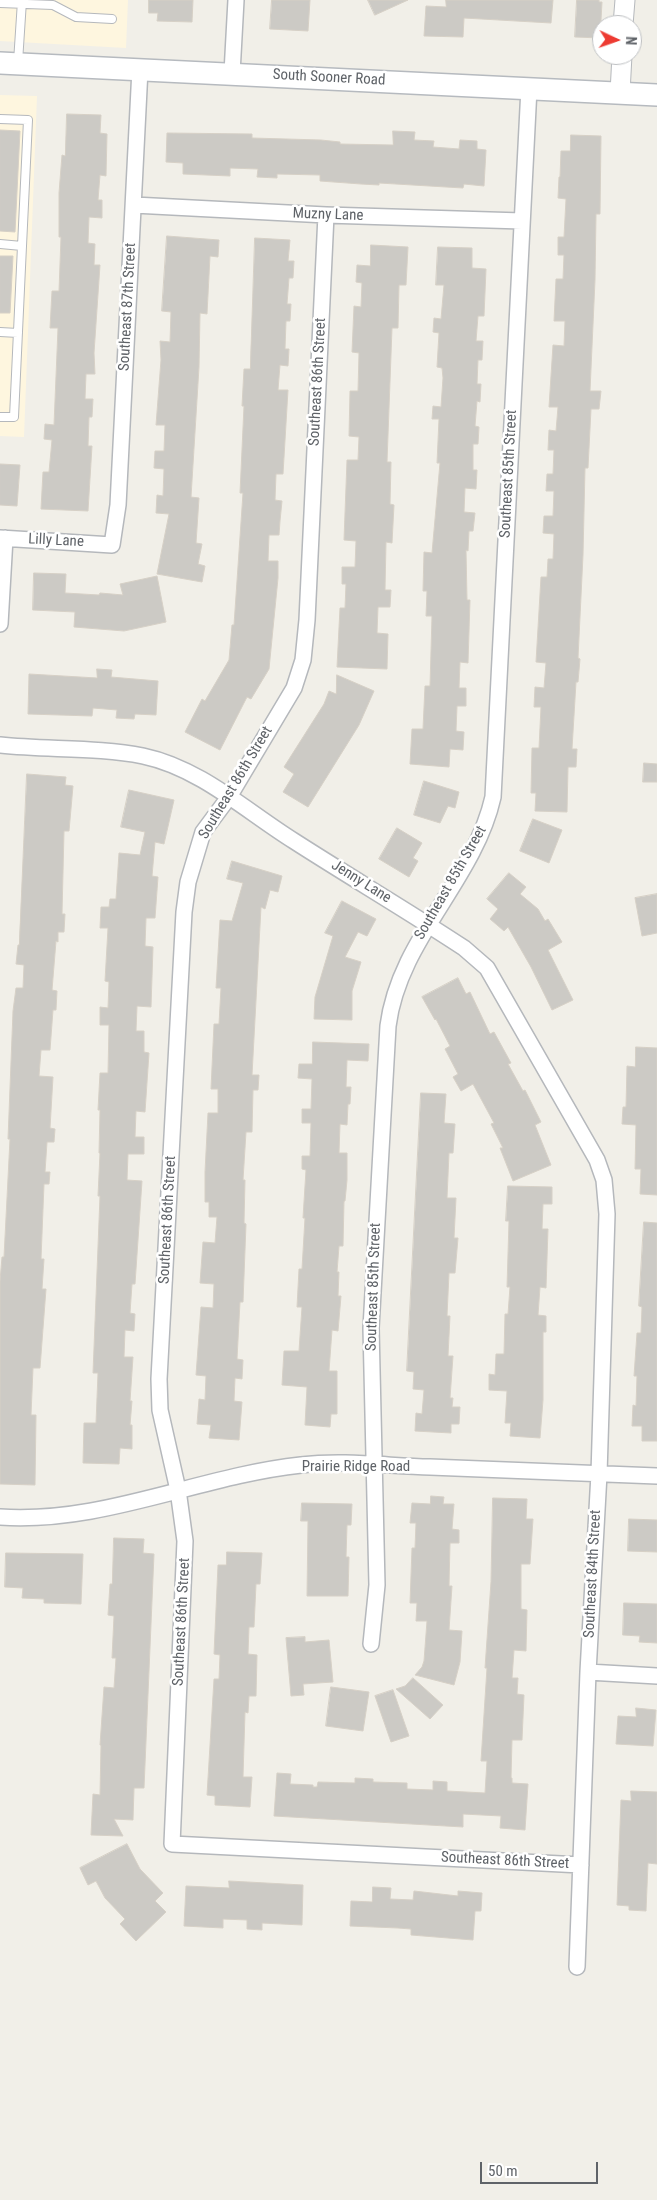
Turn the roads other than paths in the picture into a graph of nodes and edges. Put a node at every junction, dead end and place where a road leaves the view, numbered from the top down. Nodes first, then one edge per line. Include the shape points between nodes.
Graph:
1 (236, 0) edge
2 (625, 0) edge
3 (22, 2) edge
4 (0, 3) edge
5 (624, 15) edge
6 (112, 19) dead end
7 (9, 63) edge
8 (621, 65) edge
9 (140, 69) junction
10 (232, 73) junction
11 (529, 88) junction
12 (620, 93) junction
13 (657, 95) edge
14 (0, 119) edge
15 (134, 205) junction
16 (326, 215) junction
17 (522, 221) junction
18 (0, 244) edge
19 (22, 246) junction
20 (0, 332) edge
21 (18, 333) junction
22 (0, 417) edge
23 (2, 538) edge
24 (112, 545) joint
25 (0, 624) edge
26 (0, 745) edge
27 (229, 797) junction
28 (428, 924) junction
29 (604, 1180) joint
30 (375, 1465) junction
31 (599, 1474) junction
32 (657, 1476) edge
33 (178, 1490) junction
34 (0, 1517) edge
35 (371, 1644) dead end
36 (588, 1672) junction
37 (657, 1676) edge
38 (581, 1865) junction
39 (576, 1967) dead end

1 - 10 street
2 - 5 street
3 - 4 lane
3 - 6 lane via 53,4 76,17
3 - 7 lane
7 - 9 main road, South Sooner Road
8 - 12 street
9 - 10 main road, South Sooner Road
9 - 15 street, Southeast 87th Street
10 - 11 main road, South Sooner Road
11 - 12 main road, South Sooner Road
11 - 17 street, Southeast 85th Street
12 - 13 main road, South Sooner Road
14 - 19 lane via 28,120
15 - 16 street, Muzny Lane
15 - 24 street, Southeast 87th Street via 118,505
16 - 17 street, Muzny Lane
16 - 27 street, Southeast 86th Street via 303,660 294,688
17 - 28 street, Southeast 85th Street via 493,797 480,840
18 - 19 lane
19 - 21 lane
20 - 21 lane
21 - 22 lane via 14,417
23 - 24 street, Lilly Lane
23 - 25 street
26 - 27 street, Jenny Lane via 143,756 203,780
27 - 28 street, Jenny Lane via 293,841
27 - 33 street, Southeast 86th Street via 203,832 188,882 184,912 159,1379 160,1410
28 - 29 street, Jenny Lane via 487,968 585,1138
28 - 30 street, Southeast 85th Street via 408,957 390,1005 371,1328
29 - 31 street, Southeast 84th Street via 607,1214
30 - 31 street, Prairie Ridge Road
30 - 33 street, Prairie Ridge Road via 302,1465
30 - 35 street, Southeast 85th Street via 377,1584
31 - 32 street, Prairie Ridge Road
31 - 36 street, Southeast 84th Street
33 - 34 street, Prairie Ridge Road via 69,1516
33 - 38 street, Southeast 86th Street via 185,1549 172,1844
36 - 37 street
36 - 38 street, Southeast 84th Street
38 - 39 street, Southeast 84th Street

